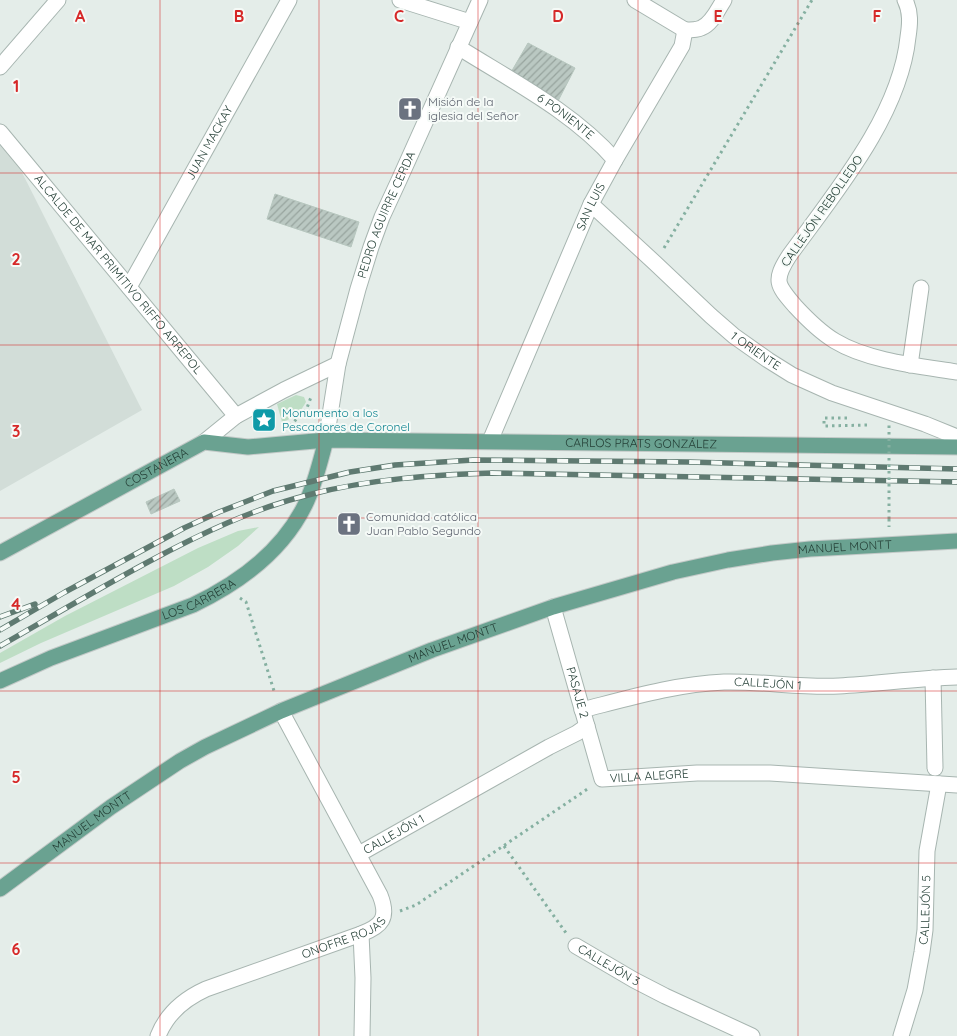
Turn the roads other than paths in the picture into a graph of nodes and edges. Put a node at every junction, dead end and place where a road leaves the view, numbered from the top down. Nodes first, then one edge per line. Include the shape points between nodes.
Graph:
1 (58, 0) edge
2 (289, 0) edge
3 (400, 0) edge
4 (480, 0) edge
5 (635, 0) edge
6 (724, 0) edge
7 (905, 0) edge
8 (425, 4) edge
9 (470, 22) junction
10 (685, 30) junction
11 (458, 47) junction
12 (0, 67) edge
13 (0, 132) edge
14 (615, 160) junction
15 (591, 204) junction
16 (129, 287) junction
17 (921, 288) dead end
18 (338, 364) junction
19 (910, 364) junction
20 (957, 372) edge
21 (236, 416) junction
22 (957, 437) edge
23 (326, 440) junction
24 (490, 441) junction
25 (204, 442) junction
26 (957, 447) edge
27 (957, 541) edge
28 (0, 554) edge
29 (552, 607) junction
30 (957, 677) edge
31 (933, 678) junction
32 (0, 682) edge
33 (582, 710) junction
34 (281, 711) junction
35 (587, 726) junction
36 (935, 768) dead end
37 (602, 779) joint
38 (939, 784) junction
39 (957, 785) edge
40 (359, 854) junction
41 (0, 889) edge
42 (361, 934) junction
43 (576, 946) road end
44 (158, 1036) edge
45 (362, 1036) edge
46 (752, 1036) edge
47 (901, 1036) edge

1 - 12 street
2 - 16 street, JUAN MACKAY
3 - 8 street
4 - 9 street, PEDRO AGUIRRE CERDA
5 - 10 street
6 - 10 street via 706,26
7 - 19 street, CALLEJÓN REBOLLEDO via 909,14 908,42 890,100 869,142 782,266 778,280 784,293 827,336 863,353
8 - 9 street
9 - 11 street, PEDRO AGUIRRE CERDA
10 - 14 street, SAN LUIS via 682,46
11 - 14 street, 6 PONIENTE via 574,121
11 - 18 street, PEDRO AGUIRRE CERDA via 380,225 358,289
13 - 16 street, ALCALDE DE MAR PRIMITIVO RIFFO ARREPOL
14 - 15 street, SAN LUIS
15 - 22 street, 1 ORIENTE via 734,336 784,370 832,393
15 - 24 street, SAN LUIS
16 - 21 street, ALCALDE DE MAR PRIMITIVO RIFFO ARREPOL
17 - 19 street
18 - 21 street
18 - 23 street, PEDRO AGUIRRE CERDA
19 - 20 street, CALLEJÓN REBOLLEDO
21 - 25 street
23 - 24 main road, CARLOS PRATS GONZÁLEZ
23 - 25 main road via 248,448
23 - 32 main road, LOS CARRERA via 316,480 298,519 247,574 193,605 52,658
24 - 26 main road, CARLOS PRATS GONZÁLEZ
25 - 28 main road, COSTANERA
27 - 29 main road, MANUEL MONTT via 852,546 728,560 673,572
29 - 33 street, PASAJE 2
29 - 34 main road, MANUEL MONTT via 432,650
30 - 31 street, CALLEJÓN 1
31 - 33 street, CALLEJÓN 1 via 838,686 740,682 701,684 646,693
31 - 36 street
33 - 35 street, PASAJE 2
34 - 40 street, ONOFRE ROJAS
34 - 41 main road, MANUEL MONTT via 180,761
35 - 37 street, PASAJE 2
35 - 40 street, CALLEJÓN 1
37 - 38 street, VILLA ALEGRE via 697,773 770,773
38 - 39 street, VILLA ALEGRE
38 - 47 street, CALLEJÓN 5 via 927,851 922,952
40 - 42 street, ONOFRE ROJAS via 384,906 382,922
42 - 44 street, ONOFRE ROJAS via 193,994 171,1013
42 - 45 street
43 - 46 street, CALLEJÓN 3 via 665,996

